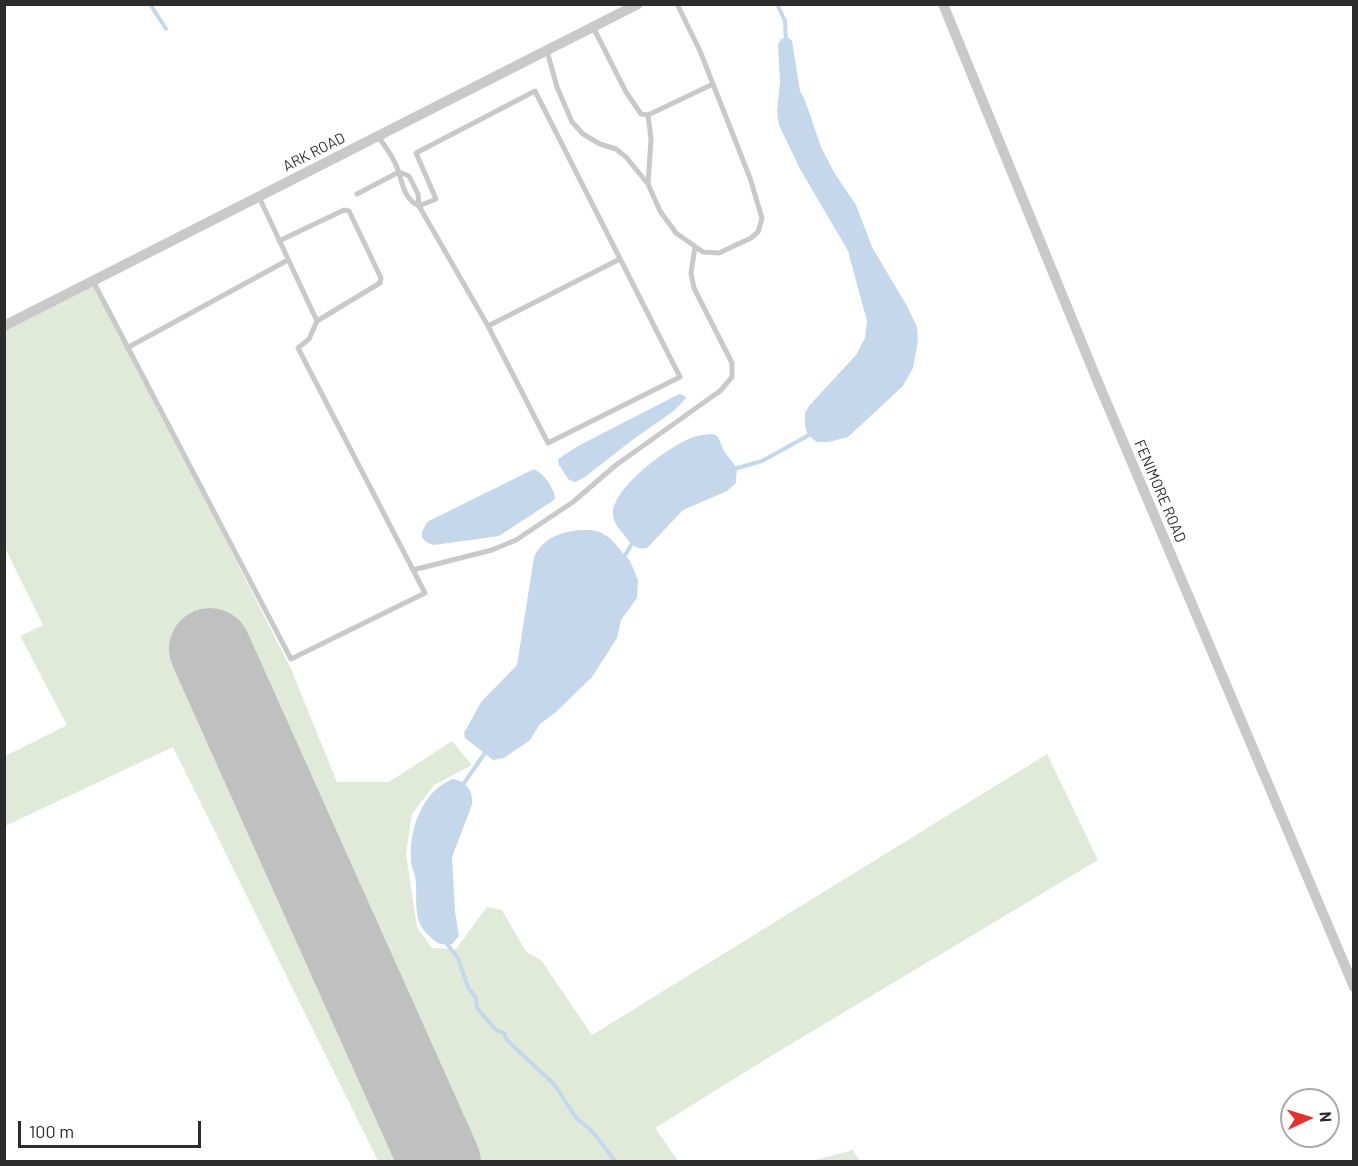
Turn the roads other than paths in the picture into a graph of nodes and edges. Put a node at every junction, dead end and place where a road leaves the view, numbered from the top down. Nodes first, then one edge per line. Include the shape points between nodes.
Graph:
1 (638, 4) edge
2 (676, 4) edge
3 (943, 4) edge
4 (594, 27) junction
5 (547, 51) junction
6 (713, 84) junction
7 (648, 115) junction
8 (378, 136) junction
9 (399, 172) junction
10 (648, 184) junction
11 (357, 194) dead end
12 (259, 197) junction
13 (419, 206) junction
14 (279, 241) junction
15 (695, 247) junction
16 (620, 259) junction
17 (288, 260) junction
18 (93, 281) junction
19 (317, 321) junction
20 (4, 326) edge
21 (488, 326) junction
22 (127, 348) junction
23 (413, 570) junction
24 (1353, 987) edge

1 - 4 street, ARK ROAD
2 - 6 lane
3 - 24 street, FENIMORE ROAD
4 - 5 street, ARK ROAD
4 - 7 lane via 626,92 641,114
5 - 8 street, ARK ROAD
5 - 10 lane via 572,122 600,144 616,149
6 - 7 lane
6 - 15 lane via 762,218 758,231 734,247 719,253
7 - 10 lane
8 - 9 lane
8 - 12 street, ARK ROAD
9 - 11 lane
9 - 13 lane via 405,192
9 - 13 lane via 409,176
10 - 15 lane via 676,233
12 - 14 lane
12 - 18 street, ARK ROAD
13 - 16 lane via 436,199 416,153 535,91
13 - 21 lane
14 - 17 lane
14 - 19 lane via 349,211 381,278 380,283
15 - 23 lane via 691,273 694,288 732,363 732,376 720,391 516,540
16 - 21 lane
16 - 21 lane via 680,377 548,443
17 - 19 lane
17 - 22 lane
18 - 20 street, ARK ROAD
18 - 22 lane
19 - 23 lane via 309,339 298,348
22 - 23 lane via 291,659 425,593

